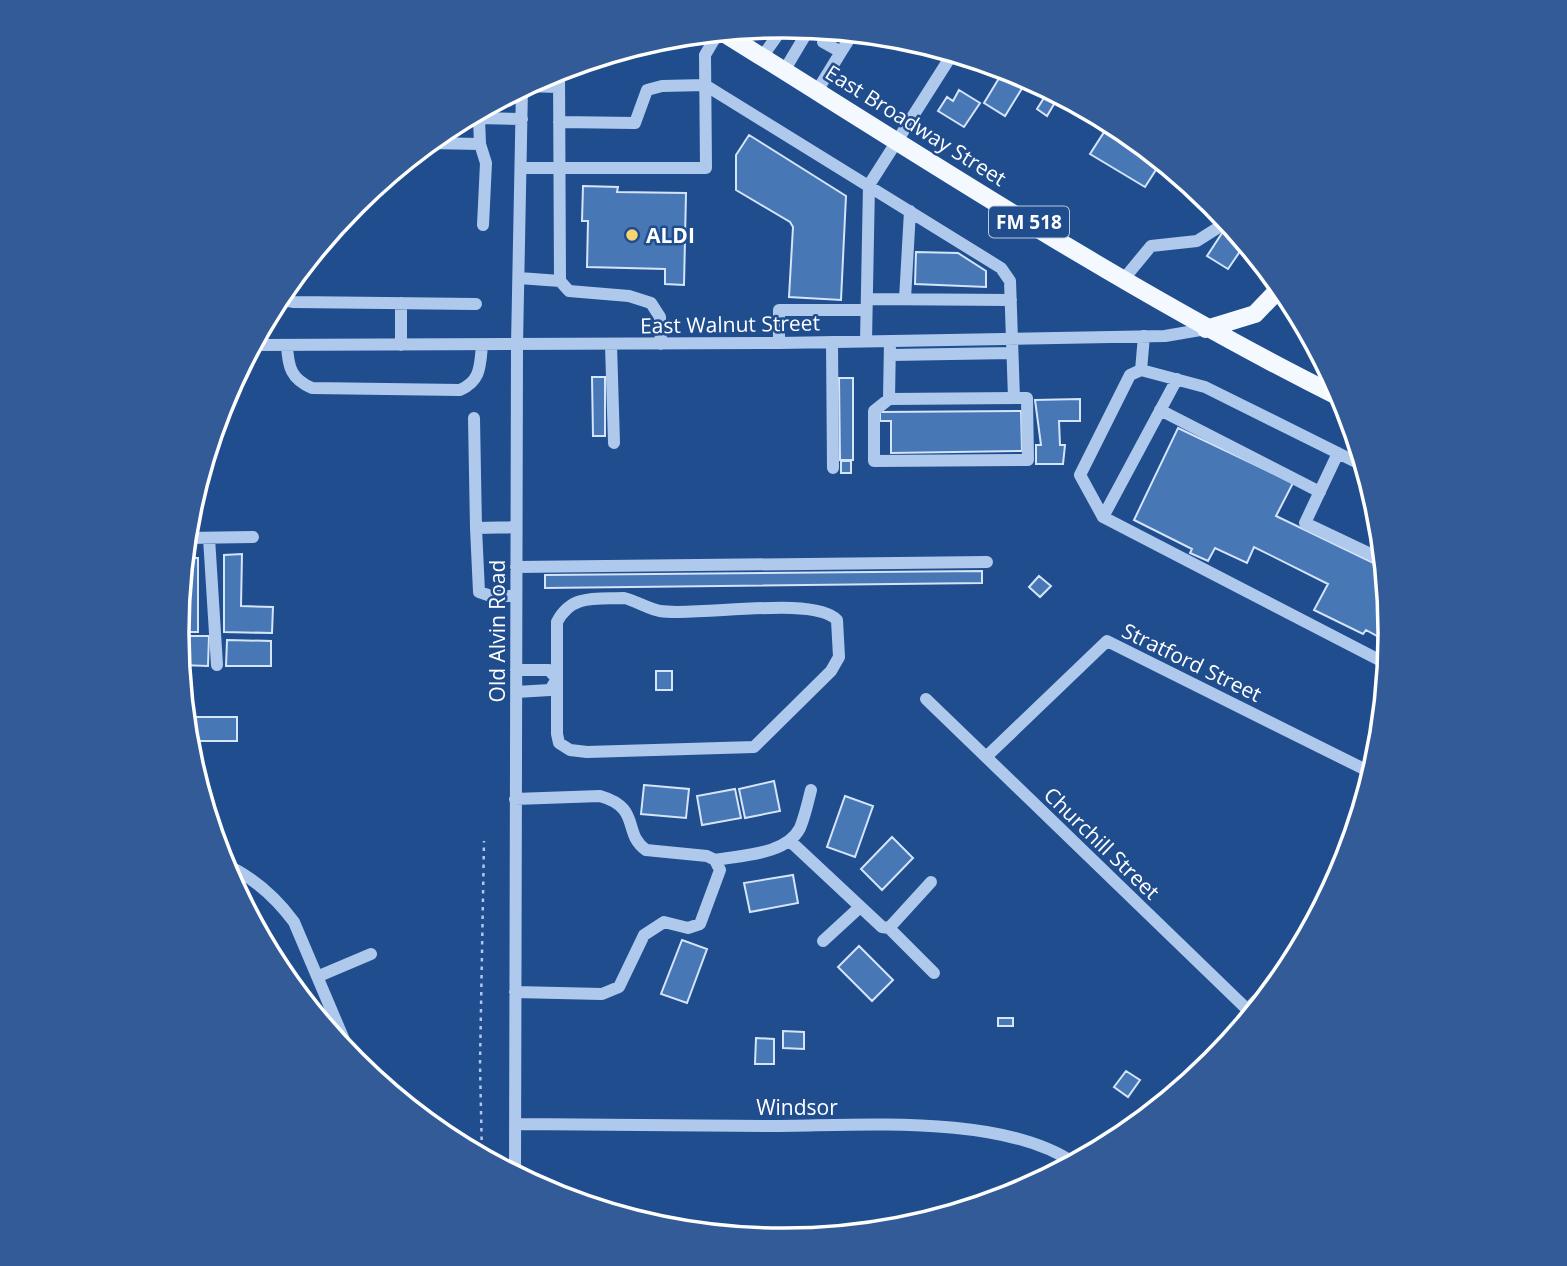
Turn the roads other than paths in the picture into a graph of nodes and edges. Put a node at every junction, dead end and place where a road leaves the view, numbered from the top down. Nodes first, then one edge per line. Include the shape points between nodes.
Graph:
1 (775, 38) edge
2 (803, 39) edge
3 (736, 41) edge
4 (823, 42) dead end
5 (714, 43) edge
6 (847, 43) edge
7 (841, 52) junction
8 (762, 57) junction
9 (948, 62) edge
10 (784, 71) junction
11 (558, 83) edge
12 (705, 85) junction
13 (549, 87) edge
14 (558, 87) junction
15 (817, 91) junction
16 (523, 99) edge
17 (491, 115) edge
18 (522, 119) junction
19 (479, 122) edge
20 (559, 122) junction
21 (899, 142) junction
22 (447, 143) edge
23 (480, 144) junction
24 (521, 167) junction
25 (559, 167) junction
26 (869, 186) junction
27 (910, 211) junction
28 (483, 225) dead end
29 (1218, 228) edge
30 (519, 278) junction
31 (1123, 279) junction
32 (560, 281) junction
33 (1272, 295) edge
34 (905, 299) junction
35 (1011, 300) junction
36 (290, 301) edge
37 (401, 303) junction
38 (476, 304) dead end
39 (867, 305) junction
40 (1206, 328) junction
41 (1144, 336) junction
42 (1012, 339) junction
43 (866, 341) junction
44 (890, 341) junction
45 (832, 342) junction
46 (779, 343) junction
47 (661, 344) junction
48 (264, 345) edge
49 (287, 345) junction
50 (401, 345) junction
51 (482, 345) junction
52 (517, 345) junction
53 (611, 345) junction
54 (1012, 353) junction
55 (890, 355) junction
56 (1141, 370) junction
57 (1177, 379) junction
58 (1325, 388) edge
59 (1014, 398) junction
60 (889, 399) junction
61 (1160, 410) junction
62 (474, 418) dead end
63 (614, 443) dead end
64 (1338, 453) junction
65 (1352, 460) edge
66 (833, 468) dead end
67 (1320, 492) junction
68 (1102, 517) junction
69 (516, 527) junction
70 (476, 528) junction
71 (253, 537) dead end
72 (197, 538) edge
73 (209, 538) junction
74 (1373, 555) edge
75 (987, 562) dead end
76 (516, 568) junction
77 (516, 596) junction
78 (1377, 659) edge
79 (217, 665) dead end
80 (516, 670) junction
81 (556, 679) junction
82 (516, 692) junction
83 (926, 699) dead end
84 (986, 757) junction
85 (1362, 768) edge
86 (811, 790) dead end
87 (515, 799) junction
88 (790, 841) junction
89 (715, 860) junction
90 (239, 871) edge
91 (932, 882) dead end
92 (860, 907) junction
93 (889, 928) junction
94 (823, 941) dead end
95 (371, 954) dead end
96 (934, 973) dead end
97 (318, 976) junction
98 (515, 992) junction
99 (1244, 1008) edge
100 (340, 1028) edge
101 (515, 1124) junction
102 (1062, 1158) edge
103 (515, 1163) edge

1 - 8 street
2 - 10 street
3 - 8 main road, East Broadway Street / FM 518
4 - 7 street
5 - 12 street via 705,55
6 - 7 street
7 - 15 street
8 - 10 main road, East Broadway Street / FM 518
9 - 21 street
10 - 15 main road, East Broadway Street / FM 518
11 - 14 street
12 - 20 street via 647,90 635,123
12 - 25 street via 706,168
12 - 26 street
13 - 14 street
14 - 20 street
15 - 21 main road, East Broadway Street / FM 518
16 - 18 street, Old Alvin Road
17 - 18 street
18 - 24 street, Old Alvin Road
19 - 23 street
20 - 25 street
21 - 26 street
21 - 31 main road, East Broadway Street / FM 518
22 - 23 street
23 - 28 street via 486,163
24 - 25 street
24 - 30 street, Old Alvin Road
25 - 32 street
26 - 27 street
26 - 39 street
27 - 34 street
27 - 35 street via 1001,268 1010,281
29 - 31 street via 1197,241 1151,246
30 - 32 street
30 - 52 street, Old Alvin Road
31 - 40 main road, East Broadway Street / FM 518
32 - 47 street via 569,291 629,296 651,303 660,317
33 - 40 main road via 1255,314
34 - 35 street
34 - 39 street
35 - 42 street
36 - 37 street
37 - 38 street
37 - 50 street
39 - 43 street
39 - 46 street via 779,310
40 - 41 street, East Walnut Street
40 - 58 main road, East Broadway Street / FM 518
41 - 42 street, East Walnut Street
41 - 56 street
42 - 44 street, East Walnut Street
42 - 54 street
43 - 44 street, East Walnut Street
43 - 45 street, East Walnut Street
44 - 55 street
45 - 46 street, East Walnut Street
45 - 66 street
46 - 47 street, East Walnut Street
47 - 53 street, East Walnut Street
48 - 49 street, East Walnut Street
49 - 50 street, East Walnut Street
49 - 51 street via 292,373 298,382 312,388 460,390 480,373
50 - 51 street, East Walnut Street
51 - 52 street, East Walnut Street
52 - 53 street, East Walnut Street
52 - 69 street, Old Alvin Road
53 - 63 street
54 - 55 street
54 - 59 street
55 - 60 street
56 - 57 street
56 - 68 street via 1130,375 1080,475
57 - 61 street
57 - 64 street via 1205,387
59 - 60 street
59 - 60 street via 1027,398 1028,460 874,461 874,411
61 - 67 street
61 - 68 street
62 - 70 street
64 - 65 street
64 - 67 street
67 - 74 street via 1305,523
68 - 78 street
69 - 70 street
69 - 76 street, Old Alvin Road
70 - 77 street via 479,592
71 - 73 street
72 - 73 street
73 - 79 street
75 - 76 street
76 - 77 street, Old Alvin Road
77 - 80 street, Old Alvin Road
80 - 81 street via 549,670
80 - 82 street, Old Alvin Road
81 - 81 street via 557,734 559,743 570,750 754,747 831,671 839,657 837,620 830,612 806,608 661,611 624,598 579,600 564,608 557,622
81 - 82 street via 550,690
82 - 87 street, Old Alvin Road
83 - 84 street, Churchill Street
84 - 85 street, Stratford Street via 1107,641
84 - 99 street, Churchill Street
86 - 88 street via 800,828
87 - 89 street via 610,799 628,814 637,841 646,850
87 - 98 street, Old Alvin Road
88 - 89 street
88 - 92 street
89 - 98 street via 719,878 700,924 688,928 664,922 648,930 620,987 602,994
90 - 97 street via 254,879 282,906 303,938
91 - 93 street
92 - 93 street
92 - 94 street
93 - 96 street
95 - 97 street
97 - 100 street
98 - 101 street, Old Alvin Road
101 - 102 street, Windsor via 936,1127 1017,1138
101 - 103 street, Old Alvin Road

